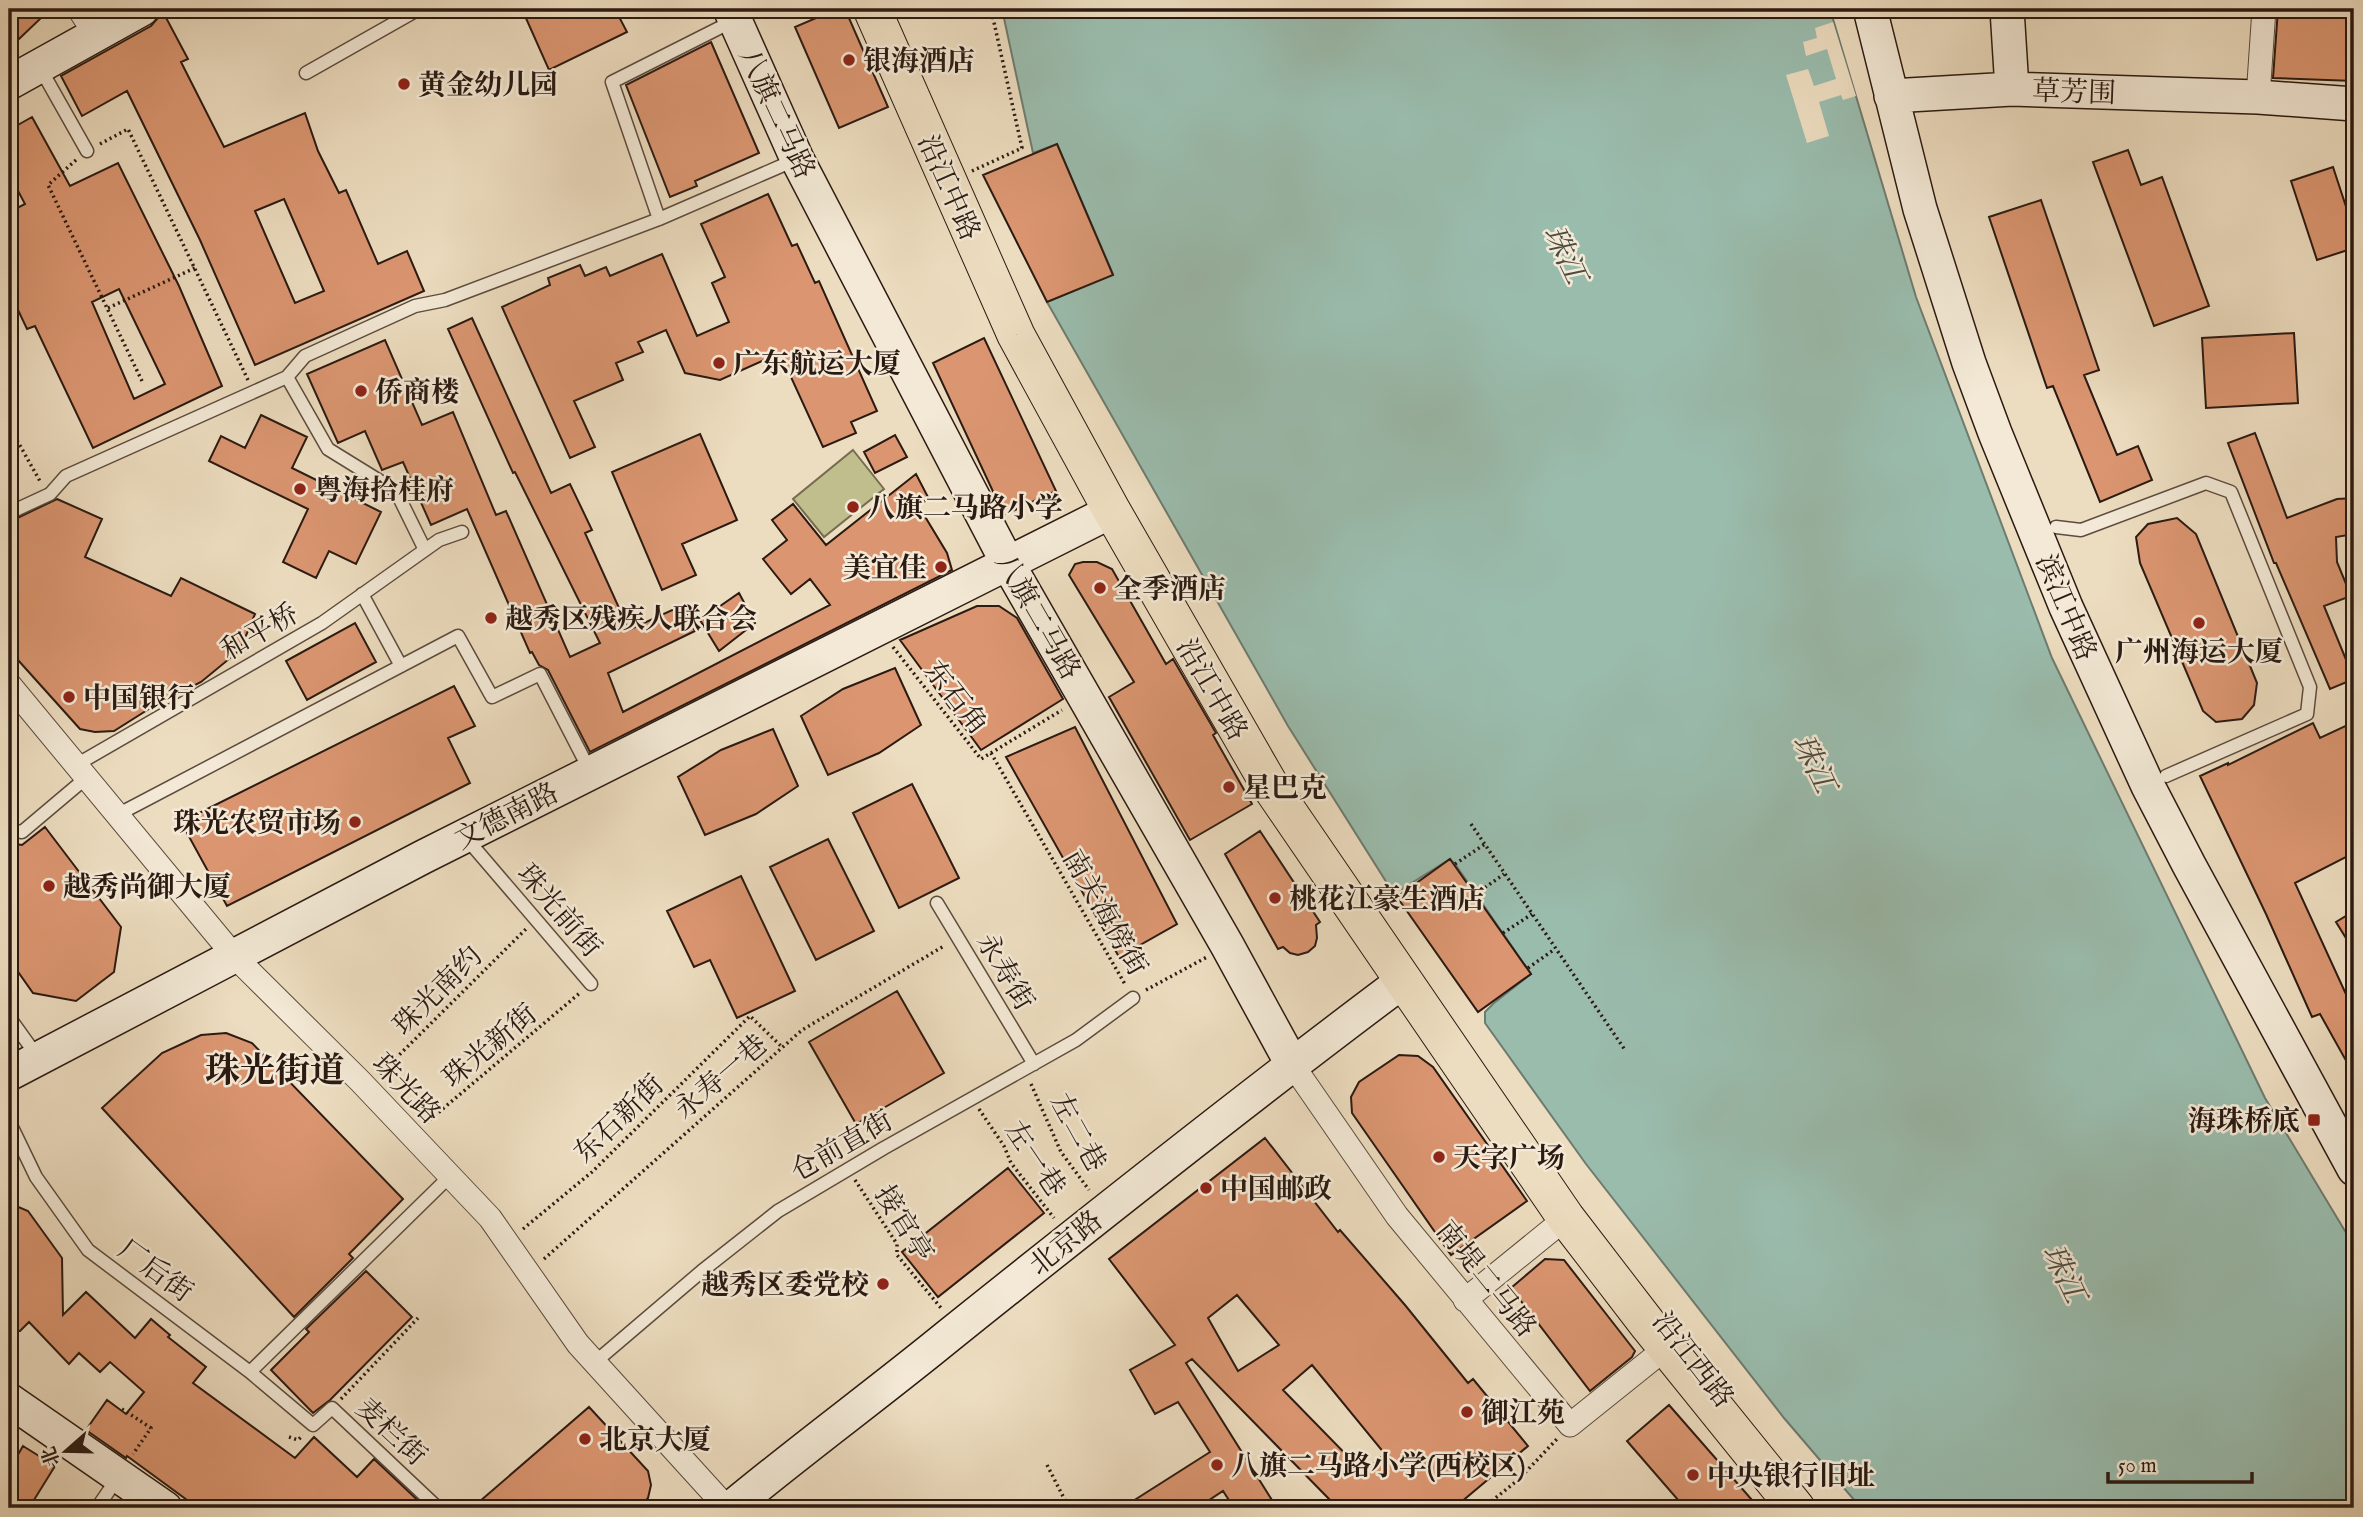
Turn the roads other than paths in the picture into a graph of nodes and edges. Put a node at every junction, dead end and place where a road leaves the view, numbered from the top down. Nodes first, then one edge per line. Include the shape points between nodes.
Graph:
1 (142, 9) edge
2 (419, 9) edge
3 (872, 9) edge
4 (1870, 9) edge
5 (1891, 9) edge
6 (2007, 9) edge
7 (2264, 9) edge
8 (733, 14) edge
9 (87, 21) edge
10 (39, 66) junction
11 (306, 73) dead end
12 (9, 83) edge
13 (2012, 89) junction
14 (1901, 95) junction
15 (2258, 97) junction
16 (2354, 104) edge
17 (87, 151) road end
18 (797, 159) junction
19 (659, 219) junction
20 (288, 377) junction
21 (1105, 499) junction
22 (9, 513) edge
23 (2056, 527) junction
24 (462, 531) dead end
25 (425, 550) junction
26 (1008, 564) junction
27 (362, 594) junction
28 (401, 666) junction
29 (9, 684) edge
30 (81, 771) junction
31 (590, 772) junction
32 (2166, 776) junction
33 (117, 815) junction
34 (9, 830) edge
35 (464, 836) junction
36 (937, 903) dead end
37 (235, 957) junction
38 (1403, 981) junction
39 (591, 984) road end
40 (1133, 998) road end
41 (9, 1017) edge
42 (38, 1058) junction
43 (1292, 1064) junction
44 (1029, 1066) junction
45 (9, 1074) edge
46 (9, 1121) edge
47 (2354, 1125) edge
48 (2354, 1169) edge
49 (450, 1176) junction
50 (1572, 1213) junction
51 (1465, 1300) junction
52 (1666, 1348) junction
53 (594, 1363) junction
54 (250, 1372) junction
55 (9, 1400) edge
56 (9, 1421) edge
57 (313, 1425) joint
58 (108, 1491) edge
59 (743, 1504) edge
60 (138, 1508) edge
61 (165, 1508) edge
62 (438, 1508) edge
63 (1796, 1508) edge
64 (1813, 1508) edge

1 - 9 main road
2 - 11 lane
3 - 21 main road, 沿江中路 via 1016,335
4 - 14 main road, 滨江中路
5 - 14 main road, 滨江中路
6 - 13 main road
7 - 15 street
8 - 18 main road, 八旗二马路
8 - 19 lane via 612,82
9 - 10 main road
10 - 12 main road
10 - 17 lane
13 - 14 main road, 草芳围
13 - 15 main road, 草芳围
14 - 23 main road, 滨江中路
14 - 48 main road, 滨江中路 via 1920,209 1969,363 2066,607 2189,865
15 - 16 main road, 草芳围
18 - 19 lane
18 - 26 main road, 八旗二马路
19 - 20 lane via 445,300 415,306 305,355
20 - 22 lane via 66,476 50,494
20 - 25 lane via 328,449 396,491
21 - 26 main road, 文德南路
21 - 38 main road, 沿江中路 via 1269,784
23 - 32 main road, 滨江中路
23 - 32 lane via 2081,530 2206,484 2231,492 2310,687 2307,714
24 - 25 lane, 和平桥
25 - 27 lane, 和平桥
26 - 31 main road, 文德南路
26 - 43 main road, 八旗二马路
27 - 28 lane
27 - 30 lane, 和平桥
28 - 31 lane via 458,636 492,697 540,674
28 - 33 lane
29 - 30 street, 珠光路
30 - 33 street, 珠光路
30 - 34 lane, 和平桥 via 22,832
31 - 35 main road, 文德南路
32 - 47 main road, 滨江中路
33 - 37 street, 珠光路
35 - 37 main road, 文德南路
35 - 39 lane, 珠光前街
36 - 44 lane, 永寿街
37 - 42 main road, 文德南路
37 - 49 street, 珠光路
38 - 43 main road, 北京路
38 - 50 main road, 沿江中路
40 - 44 lane, 仓前直街 via 1076,1040
41 - 42 lane
42 - 45 main road, 文德南路
43 - 51 street, 南堤二马路 via 1397,1216
43 - 59 main road, 北京路 via 786,1462
44 - 53 lane, 仓前直街 via 778,1211
46 - 54 lane, 厂后街 via 36,1177 88,1250
49 - 53 street, 珠光路 via 490,1218
49 - 54 lane
50 - 51 street
50 - 52 main road, 沿江西路
50 - 64 main road, 沿江西路
51 - 52 street, 南堤二马路 via 1570,1425
52 - 63 main road, 沿江西路
53 - 59 street, 珠光路
54 - 57 lane, 厂后街
55 - 58 main road
56 - 58 main road
57 - 62 lane, 麦栏街 via 332,1408
58 - 60 main road
58 - 61 main road

